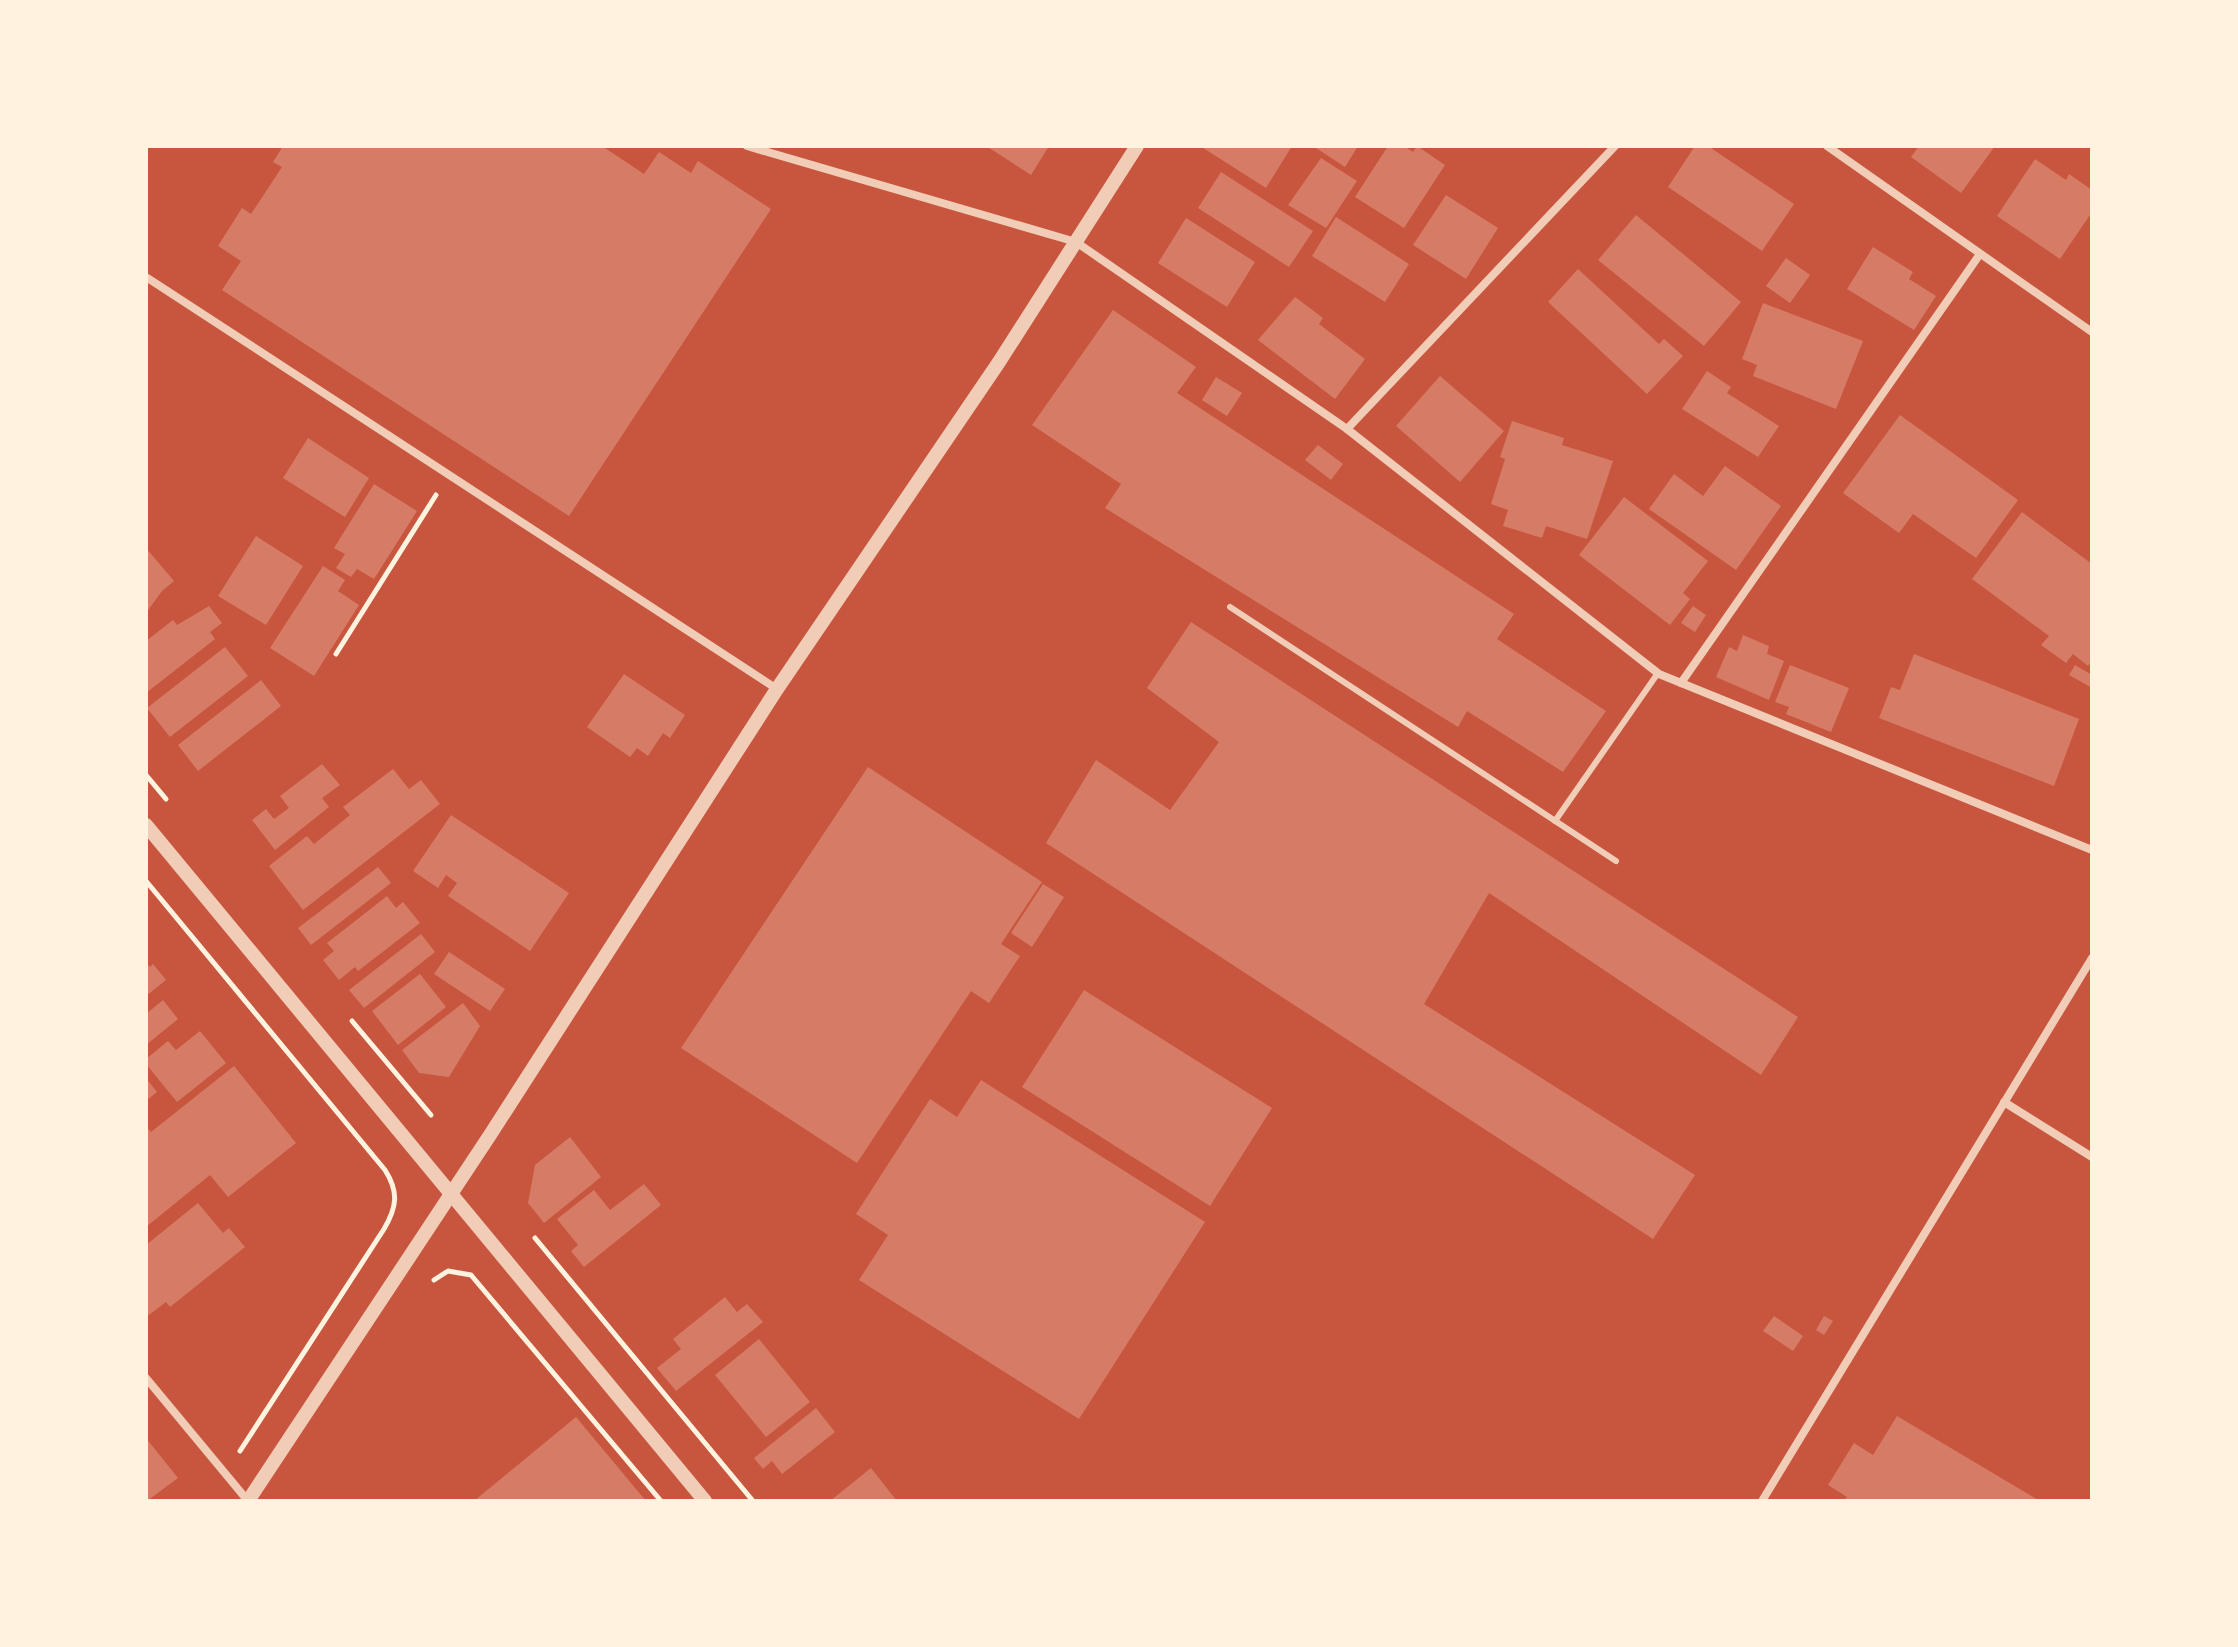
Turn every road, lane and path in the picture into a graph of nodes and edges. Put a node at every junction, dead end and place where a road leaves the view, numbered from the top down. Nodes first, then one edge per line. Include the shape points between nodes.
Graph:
1 (747, 146) edge
2 (1137, 146) edge
3 (1615, 146) edge
4 (1827, 146) edge
5 (1076, 242) junction
6 (1980, 254) junction
7 (146, 277) edge
8 (2092, 332) edge
9 (1347, 429) junction
10 (449, 475) junction
11 (1230, 607) dead end
12 (336, 654) dead end
13 (1658, 673) junction
14 (1681, 683) junction
15 (777, 689) junction
16 (1555, 821) junction
17 (146, 825) edge
18 (2092, 850) edge
19 (1616, 861) dead end
20 (146, 881) edge
21 (2092, 958) edge
22 (2004, 1102) junction
23 (2092, 1157) edge
24 (450, 1195) junction
25 (535, 1238) dead end
26 (429, 1283) dead end
27 (146, 1378) edge
28 (225, 1473) junction
29 (248, 1501) edge
30 (661, 1501) edge
31 (705, 1501) edge
32 (753, 1501) edge
33 (1762, 1501) edge

1 - 5 street
2 - 5 street
3 - 9 street
4 - 6 street
5 - 9 street
5 - 15 street
6 - 8 street
6 - 14 street
7 - 10 street
9 - 13 street
10 - 12 path
10 - 15 street
11 - 16 lane
13 - 14 street
13 - 16 lane
14 - 18 street
15 - 24 street
16 - 19 lane
17 - 24 street
20 - 28 path via 385,1170 396,1191 384,1229
21 - 22 street
22 - 23 street
22 - 33 street
24 - 29 street
24 - 31 street
25 - 32 path
26 - 30 path via 448,1271 471,1275
27 - 28 street
28 - 29 street

